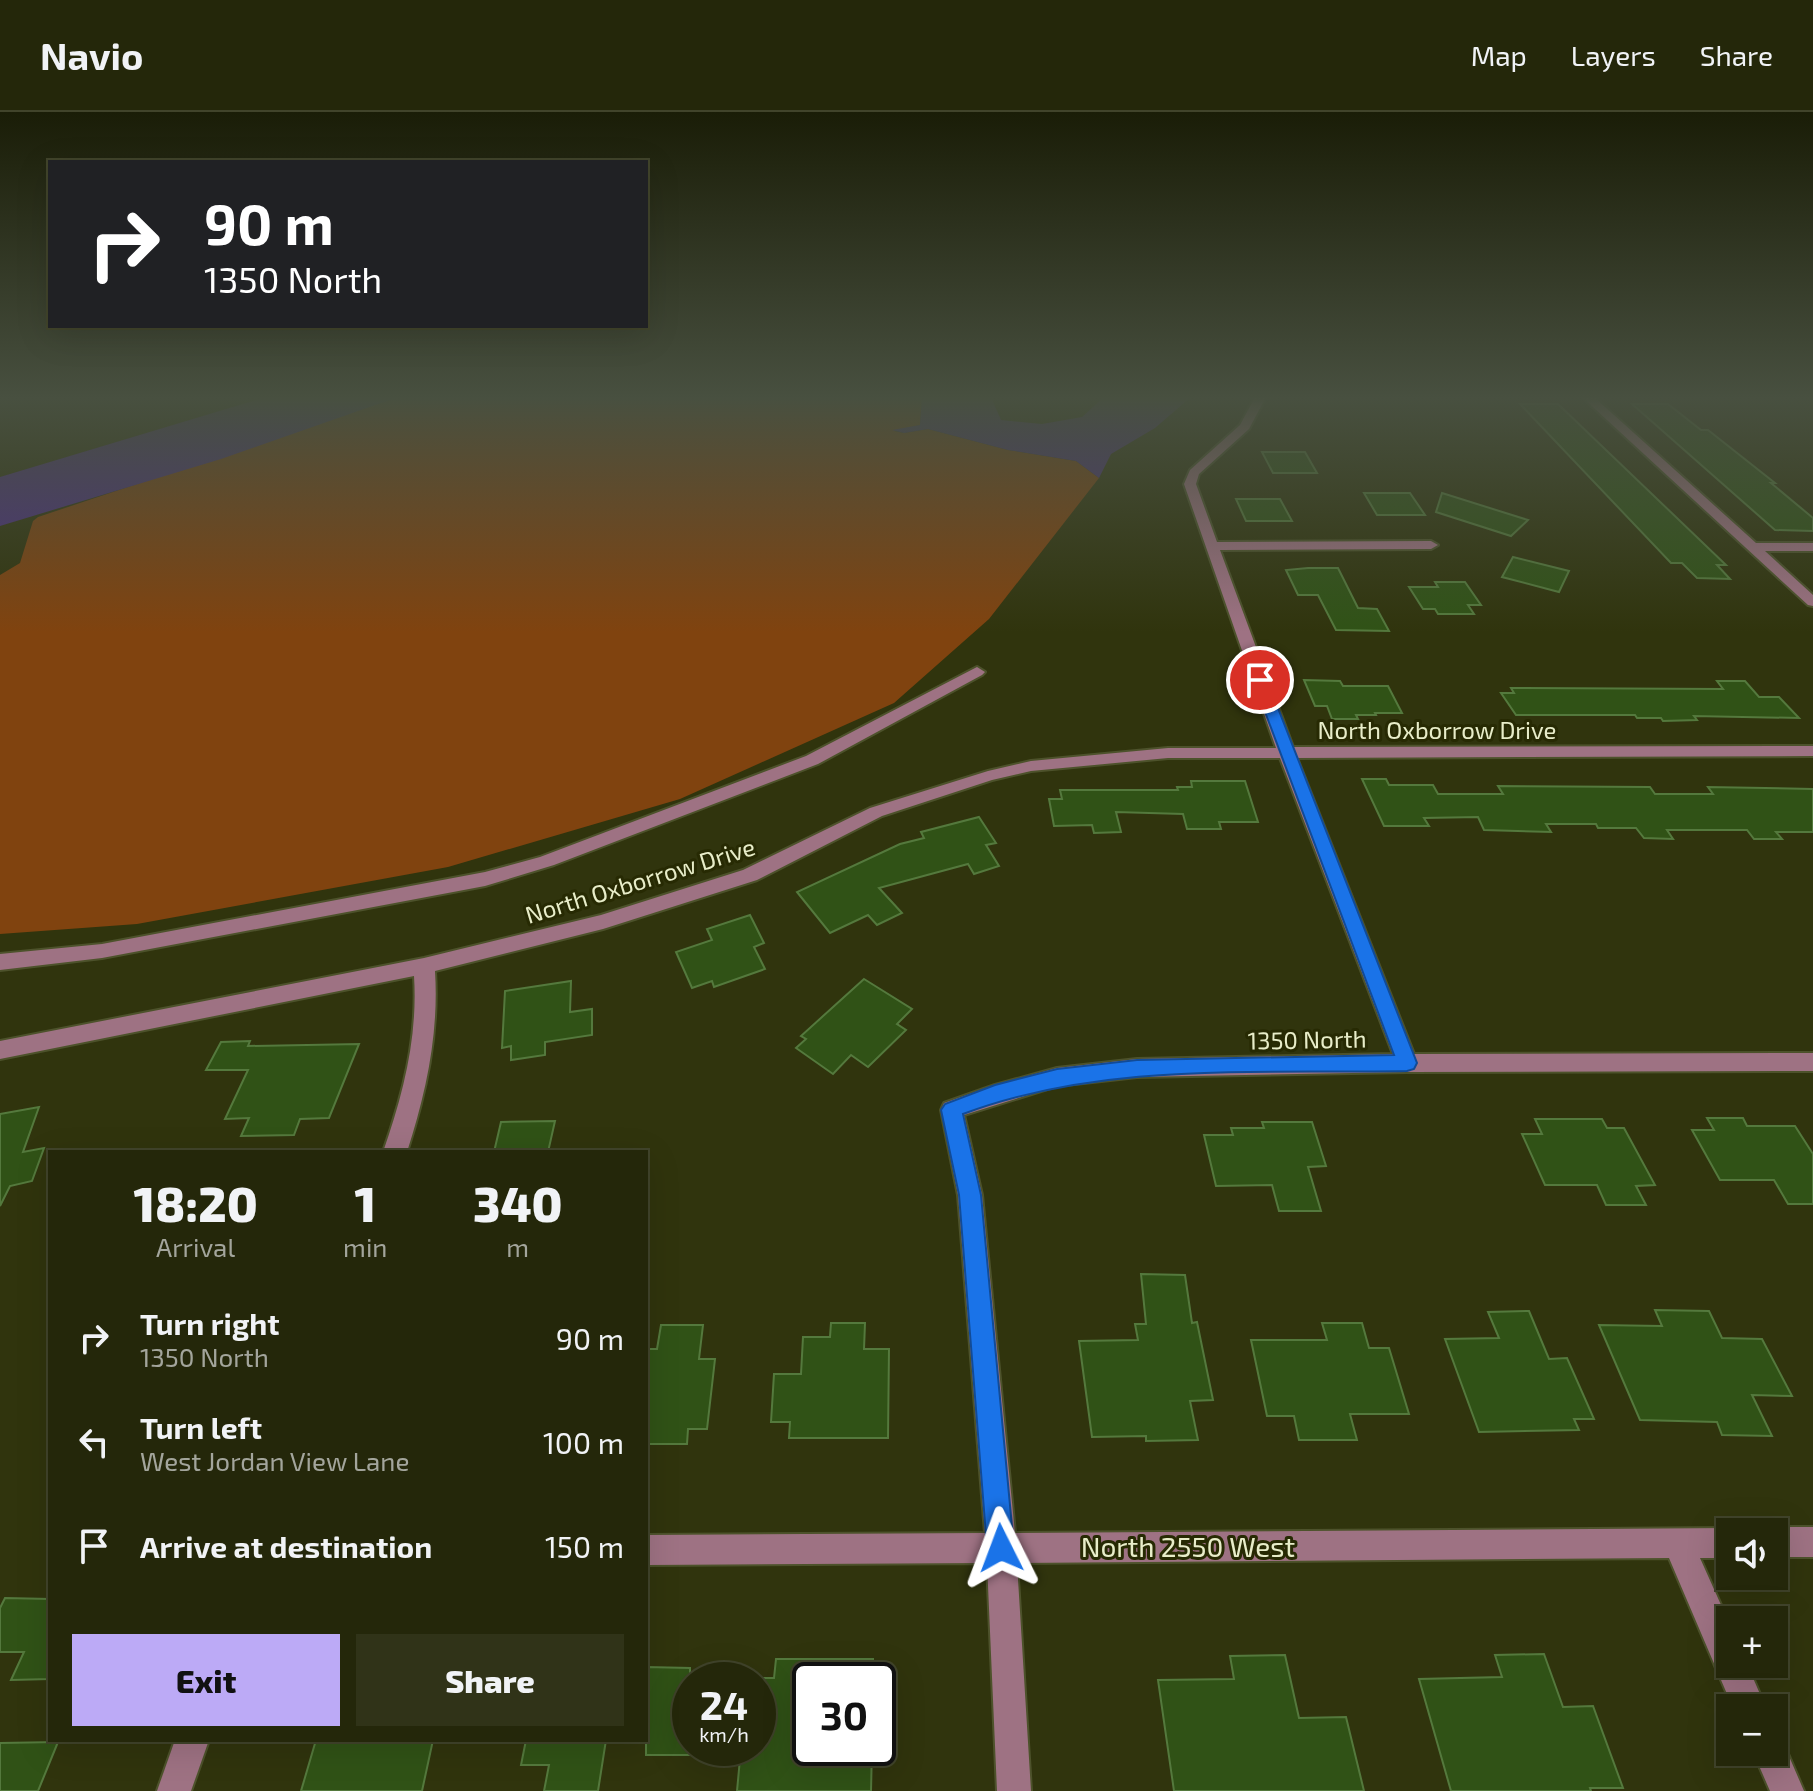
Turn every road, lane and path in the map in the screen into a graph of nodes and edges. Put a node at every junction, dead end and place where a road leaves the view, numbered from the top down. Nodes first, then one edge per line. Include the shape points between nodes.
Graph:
1 (1193, 475) edge
2 (1674, 475) edge
3 (1431, 545) dead end
4 (1212, 546) junction
5 (1753, 547) junction
6 (1813, 547) edge
7 (1813, 602) edge
8 (977, 672) dead end
9 (1813, 751) edge
10 (1286, 753) junction
11 (0, 962) edge
12 (424, 966) junction
13 (0, 1050) edge
14 (1813, 1062) edge
15 (1407, 1063) junction
16 (396, 1150) edge
17 (1788, 1542) edge
18 (1813, 1542) edge
19 (1678, 1543) junction
20 (1716, 1543) edge
21 (1001, 1548) junction
22 (648, 1550) edge
23 (1716, 1631) edge
24 (191, 1742) edge
25 (1776, 1766) edge
26 (174, 1791) edge
27 (1014, 1791) edge
28 (1787, 1791) edge

1 - 4 street via 1190,484
2 - 5 street
3 - 4 street
4 - 10 street
5 - 6 street
5 - 7 street
8 - 11 street via 812,760 497,876 102,951
9 - 10 street, North Oxborrow Drive
10 - 12 street, North Oxborrow Drive via 1098,758 988,776 876,812 750,875 603,922
10 - 15 street
12 - 13 street, North Oxborrow Drive
12 - 16 street via 428,1002 416,1091
14 - 15 street, 1350 North
15 - 21 street, 1350 North via 1137,1068 1057,1077 952,1110 970,1195
17 - 18 street
19 - 20 street, North 2550 West
19 - 21 street, North 2550 West
19 - 23 street
21 - 22 street, North 2550 West
21 - 27 street
24 - 26 street
25 - 28 street

